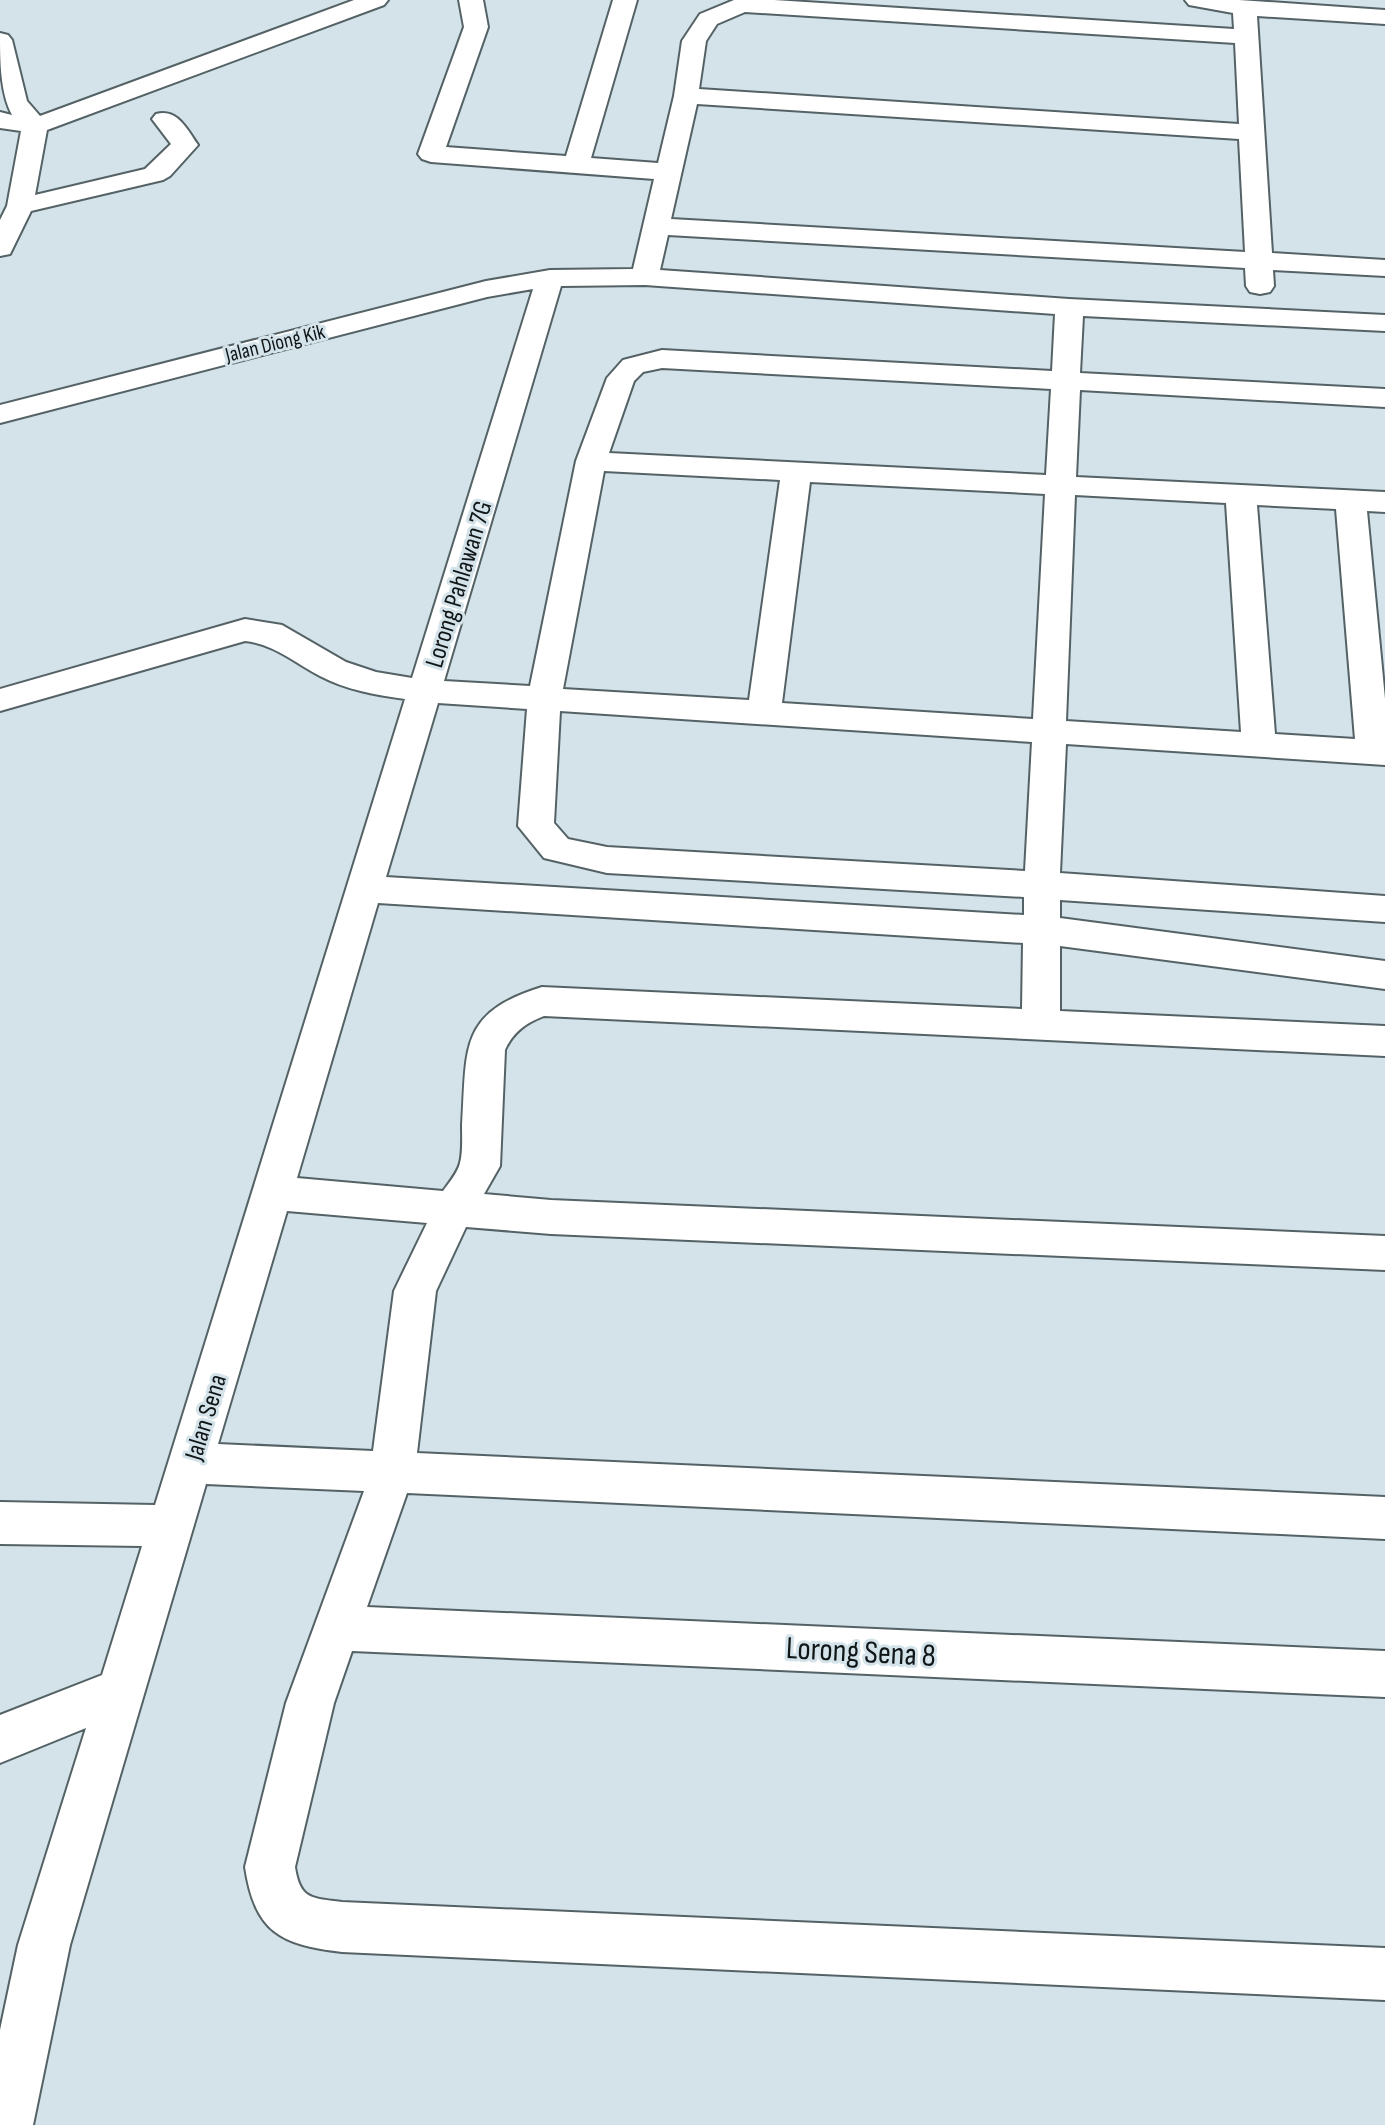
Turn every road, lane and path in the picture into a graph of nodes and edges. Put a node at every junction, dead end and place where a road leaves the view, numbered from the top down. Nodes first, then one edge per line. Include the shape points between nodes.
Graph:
1 (376, 0) edge
2 (471, 0) edge
3 (625, 0) edge
4 (1197, 0) edge
5 (1244, 8) junction
6 (1385, 17) edge
7 (1246, 37) junction
8 (0, 40) edge
9 (686, 96) junction
10 (165, 119) dead end
11 (0, 120) edge
12 (35, 126) junction
13 (1252, 132) junction
14 (576, 165) junction
15 (669, 172) junction
16 (20, 206) junction
17 (657, 226) junction
18 (0, 248) edge
19 (1259, 262) junction
20 (1385, 268) edge
21 (645, 277) junction
22 (550, 278) junction
23 (1069, 307) junction
24 (1261, 316) junction
25 (1385, 323) edge
26 (1066, 381) junction
27 (1385, 398) edge
28 (0, 414) edge
29 (591, 461) junction
30 (796, 472) junction
31 (1061, 485) junction
32 (1241, 495) junction
33 (1350, 500) junction
34 (1385, 502) edge
35 (425, 691) junction
36 (544, 699) junction
37 (0, 700) edge
38 (764, 713) junction
39 (1049, 731) junction
40 (1259, 744) junction
41 (1379, 752) edge
42 (1042, 885) junction
43 (365, 889) junction
44 (1385, 909) edge
45 (1042, 930) junction
46 (1385, 975) edge
47 (1041, 1026) junction
48 (1385, 1041) edge
49 (273, 1192) junction
50 (454, 1209) junction
51 (1385, 1253) edge
52 (191, 1463) junction
53 (392, 1474) junction
54 (1385, 1518) edge
55 (0, 1523) edge
56 (172, 1527) junction
57 (338, 1628) junction
58 (1385, 1674) edge
59 (122, 1690) junction
60 (0, 1740) edge
61 (44, 1945) junction
62 (1385, 1974) edge
63 (0, 2014) edge
64 (6, 2125) edge

1 - 12 street
2 - 14 street via 476,27 431,154
3 - 14 street
4 - 5 street
5 - 6 street
5 - 7 street
7 - 9 street via 742,5 708,19 694,41
7 - 13 street
8 - 12 street via 15,102
9 - 13 street
9 - 15 street
10 - 16 street via 185,145 161,171
11 - 12 street
12 - 16 street
13 - 19 street
14 - 15 street
15 - 17 street
16 - 18 street
17 - 19 street
17 - 21 street
19 - 20 street
19 - 24 street
21 - 22 street, Jalan Diong Kik
21 - 23 street, Jalan Diong Kik
22 - 28 street, Jalan Diong Kik via 486,289
22 - 35 street, Lorong Pahlawan 7G
23 - 24 street, Jalan Diong Kik
23 - 26 street
24 - 25 street, Jalan Diong Kik
26 - 27 street
26 - 29 street via 662,359 634,366 621,378
26 - 31 street
29 - 30 street
29 - 36 street
30 - 31 street
30 - 38 street
31 - 32 street
31 - 39 street
32 - 33 street
32 - 40 street
33 - 34 street
33 - 41 street
35 - 36 street
35 - 37 street via 334,670 271,633 244,630
35 - 43 street, Lorong Pahlawan 7G
36 - 38 street
36 - 42 street via 536,827 557,849 607,860
38 - 39 street
39 - 40 street
39 - 42 street
40 - 41 street
42 - 44 street
42 - 45 street
43 - 45 street
43 - 49 street, Jalan Sena
45 - 46 street
45 - 47 street
47 - 48 street
47 - 50 street via 542,1001 516,1012 496,1028 486,1050 480,1166
49 - 50 street
49 - 52 street, Jalan Sena
50 - 51 street
50 - 53 street via 415,1291
52 - 53 street
52 - 56 street, Jalan Sena
53 - 54 street
53 - 57 street
55 - 56 street
56 - 59 street, Jalan Sena
57 - 58 street, Lorong Sena 8
57 - 62 street via 310,1703 270,1867 272,1890 285,1912 309,1923
59 - 60 street
59 - 61 street, Jalan Sena
61 - 63 street, Jalan Sena
61 - 64 street, Jalan Sena

